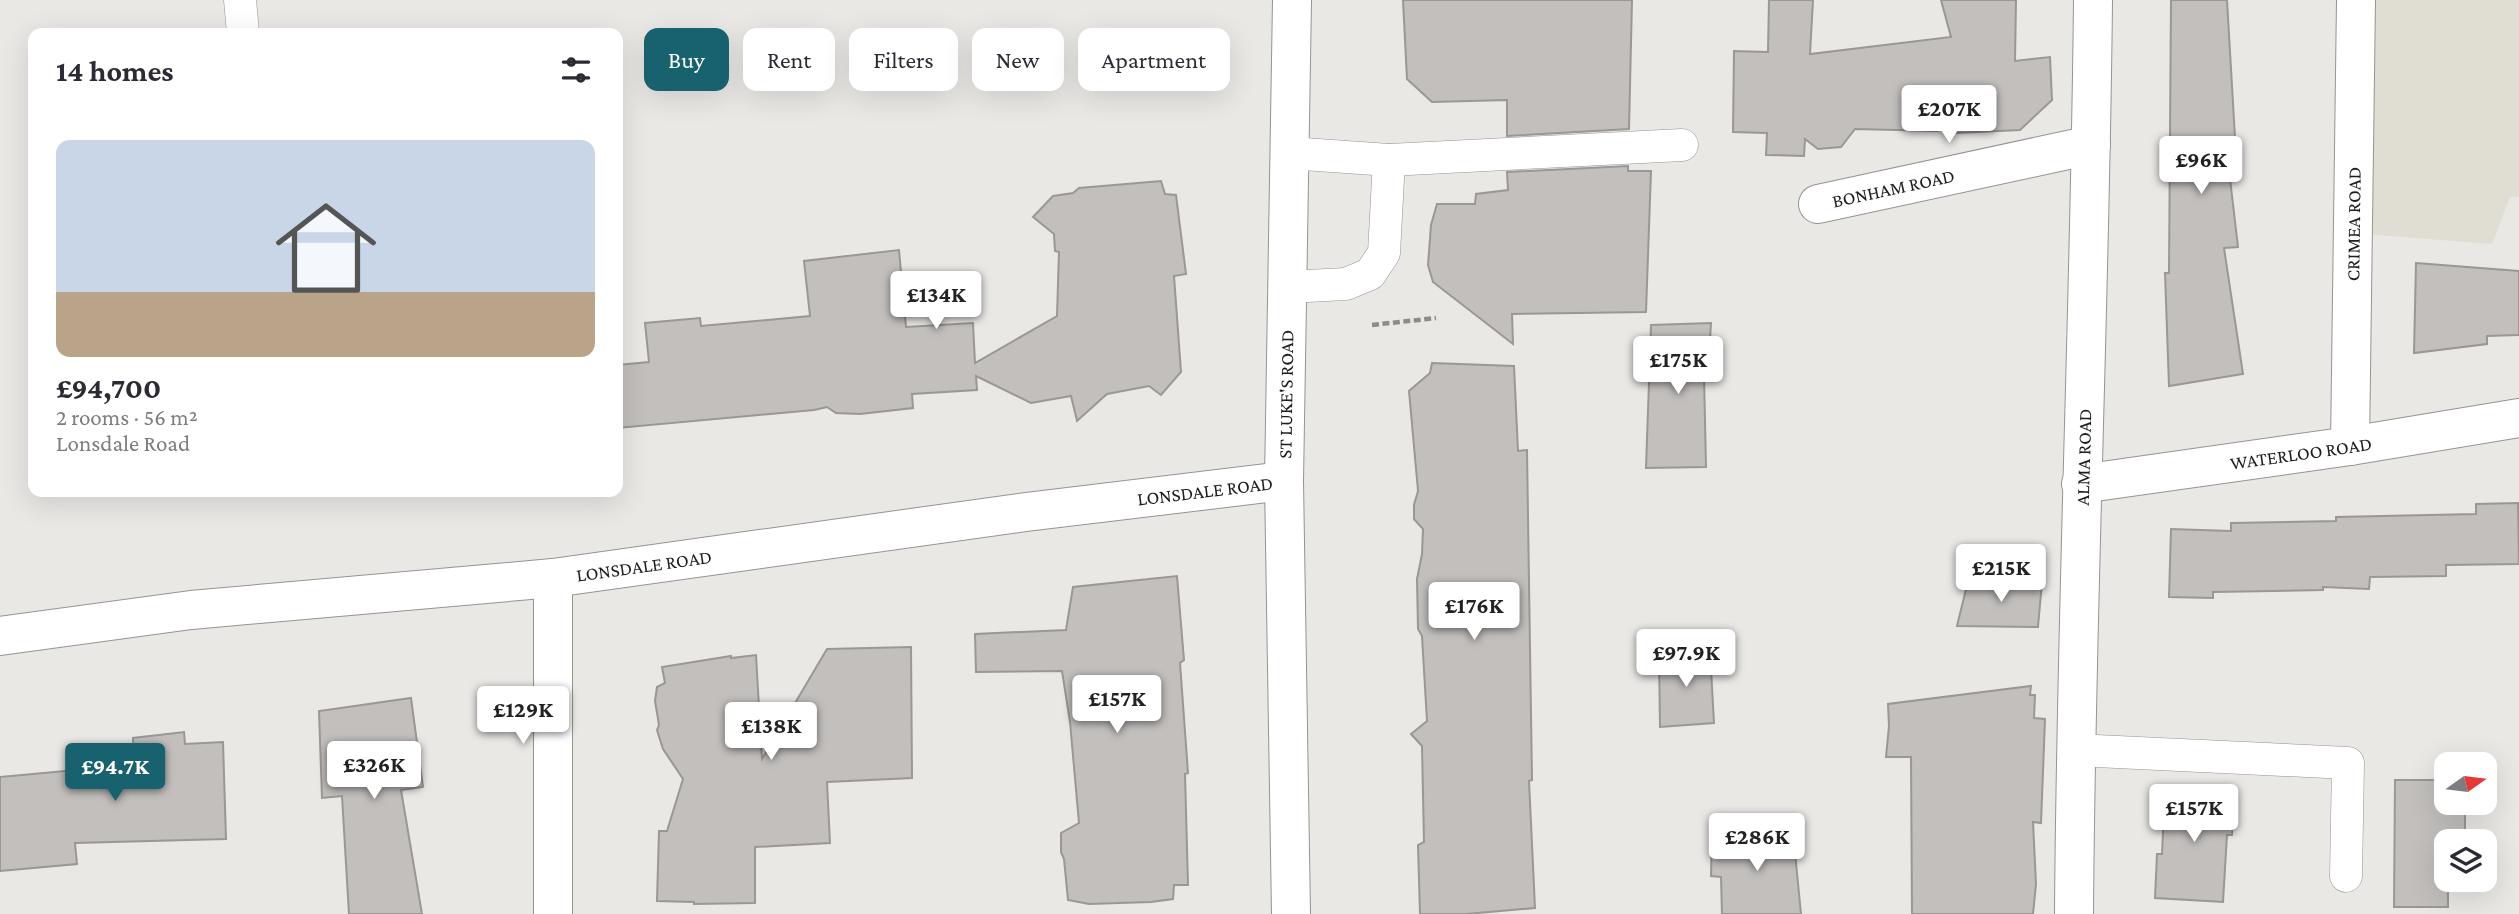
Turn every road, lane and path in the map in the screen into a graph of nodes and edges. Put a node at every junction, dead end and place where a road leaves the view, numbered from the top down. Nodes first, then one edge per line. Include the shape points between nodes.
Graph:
1 (240, 0) edge
2 (1292, 0) edge
3 (2093, 0) edge
4 (2356, 0) edge
5 (243, 28) edge
6 (1682, 145) dead end
7 (2091, 145) junction
8 (1289, 153) junction
9 (1389, 160) junction
10 (1818, 204) dead end
11 (1287, 287) junction
12 (2519, 418) edge
13 (2350, 446) junction
14 (1284, 481) junction
15 (2081, 484) junction
16 (553, 579) junction
17 (0, 636) edge
18 (2075, 750) junction
19 (2346, 876) dead end
20 (553, 914) edge
21 (1291, 914) edge
22 (2074, 914) edge

1 - 5 lane
2 - 8 street, ST LUKE'S ROAD
3 - 7 street, ALMA ROAD
4 - 13 street, CRIMEA ROAD
6 - 9 lane
7 - 10 street, BONHAM ROAD
7 - 15 street, ALMA ROAD
8 - 9 lane
8 - 11 street, ST LUKE'S ROAD
9 - 11 lane via 1384,253 1370,274 1346,284
11 - 14 street, ST LUKE'S ROAD
12 - 13 street, WATERLOO ROAD
13 - 15 street, WATERLOO ROAD
14 - 16 street, LONSDALE ROAD via 1026,512
14 - 21 street, ST LUKE'S ROAD
15 - 18 street, ALMA ROAD
16 - 17 street, LONSDALE ROAD via 191,610
16 - 20 street
18 - 19 lane via 2348,763
18 - 22 street, ALMA ROAD

